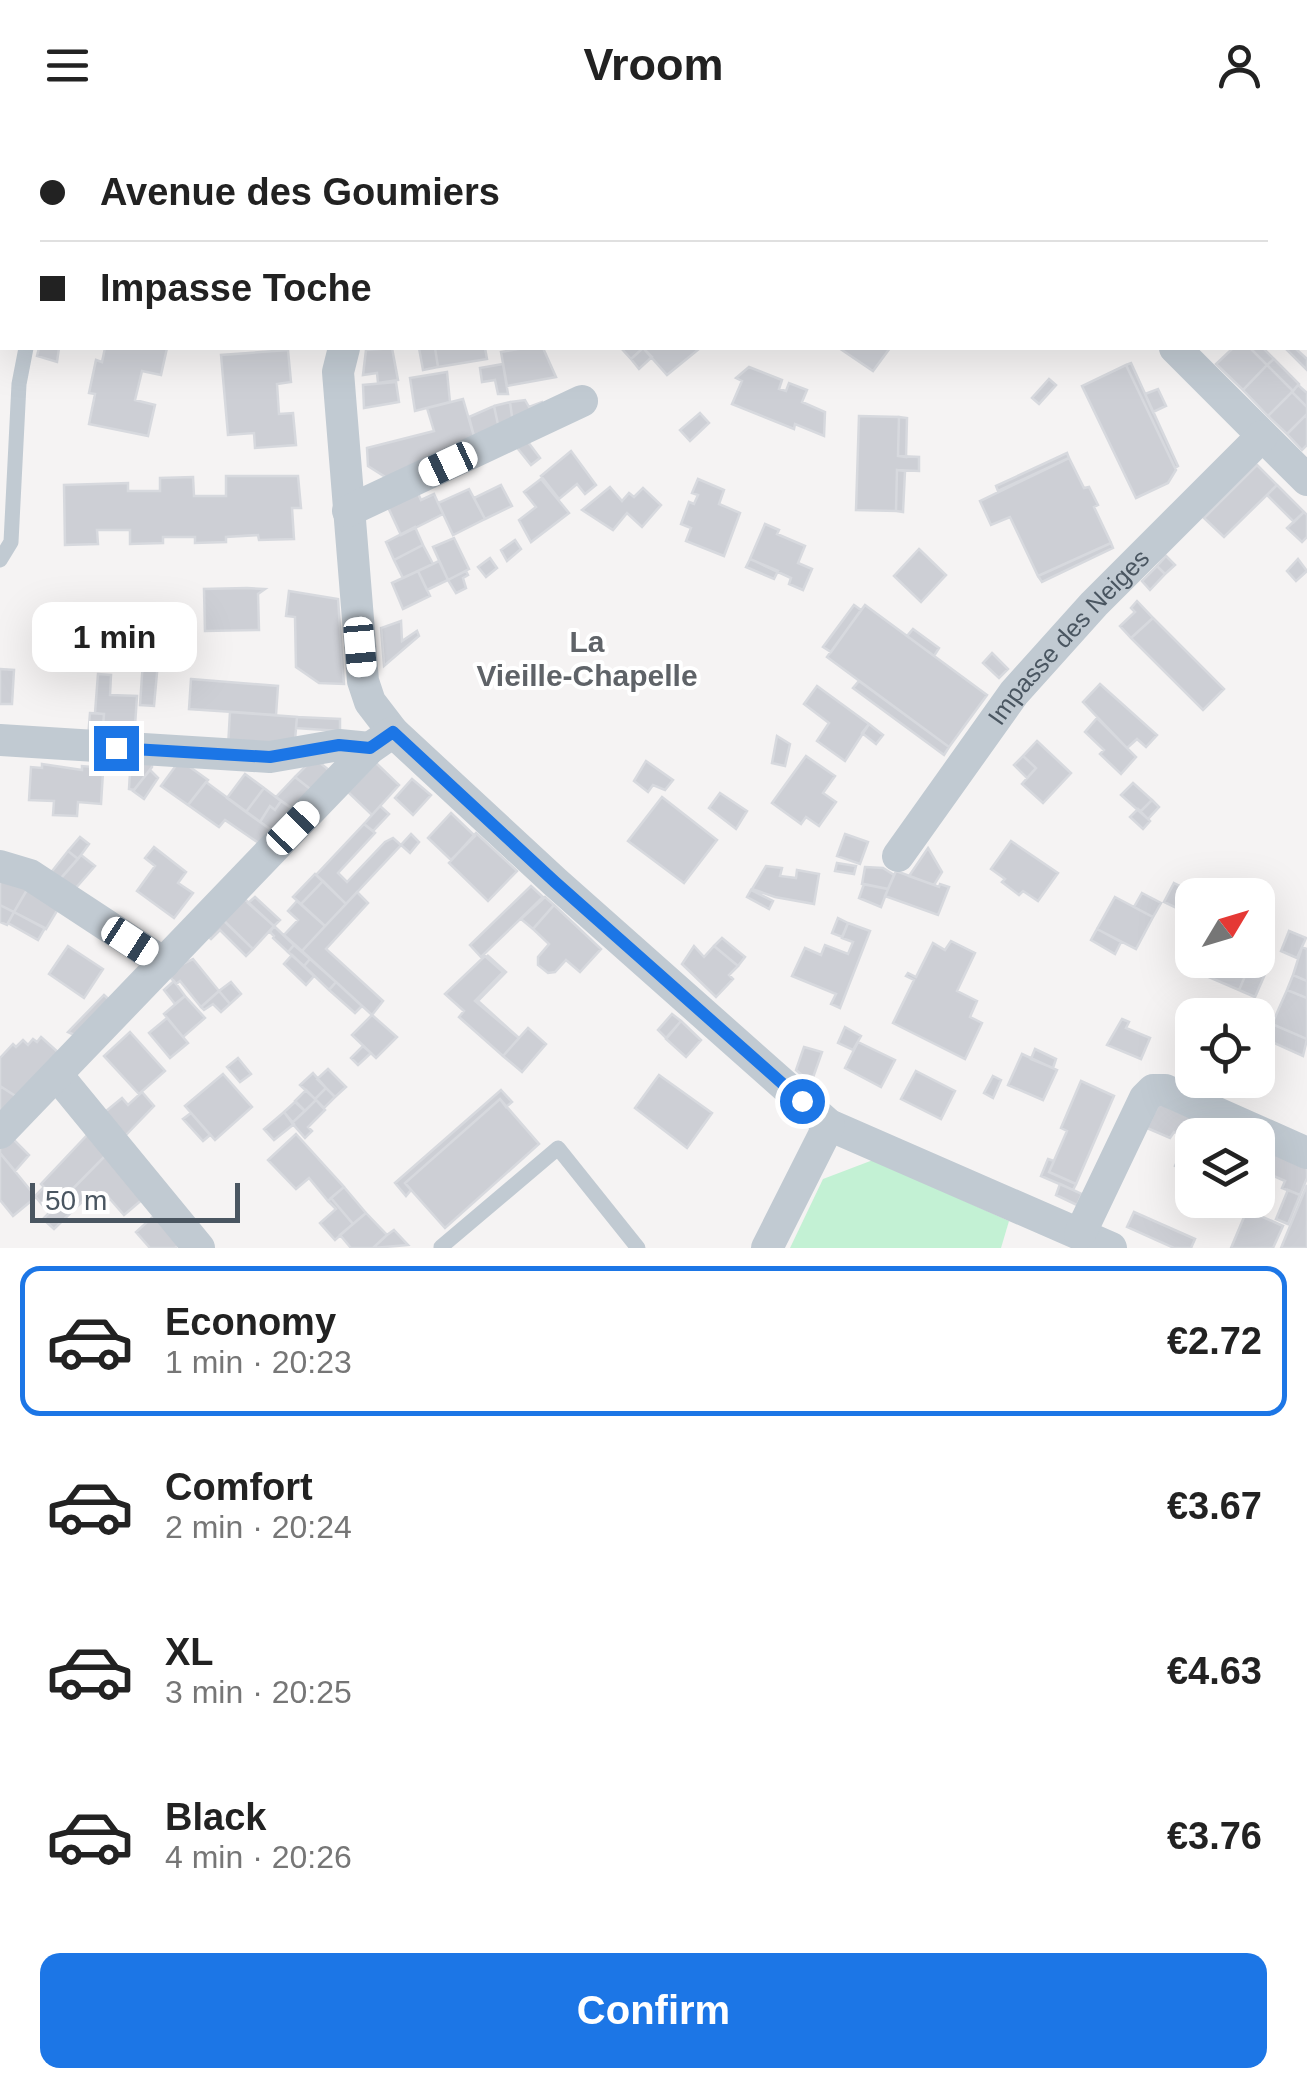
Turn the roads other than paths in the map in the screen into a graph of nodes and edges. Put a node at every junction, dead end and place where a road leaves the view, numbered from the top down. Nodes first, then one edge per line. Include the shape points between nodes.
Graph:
1 (26, 350) edge
2 (344, 350) edge
3 (1176, 350) edge
4 (582, 401) dead end
5 (1262, 436) junction
6 (1307, 480) edge
7 (348, 510) junction
8 (0, 560) edge
9 (0, 740) edge
10 (382, 740) junction
11 (898, 856) dead end
12 (0, 866) edge
13 (164, 963) junction
14 (57, 1075) junction
15 (829, 1126) junction
16 (0, 1132) edge
17 (1307, 1153) edge
18 (1080, 1234) junction
19 (441, 1247) edge
20 (199, 1248) edge
21 (638, 1248) edge
22 (767, 1248) edge
23 (1111, 1248) edge

1 - 8 lane via 12,542
2 - 7 street via 338,372
3 - 5 street
4 - 7 street
5 - 6 street
5 - 11 street, Impasse des Neiges via 1014,693
7 - 10 street via 363,681
9 - 10 street via 270,757
10 - 13 street
10 - 15 street via 555,882
12 - 13 street via 30,875
13 - 14 street
14 - 16 street
14 - 20 street
15 - 18 street
15 - 22 street
17 - 18 street via 1153,1090
18 - 23 street
19 - 21 lane via 558,1148

